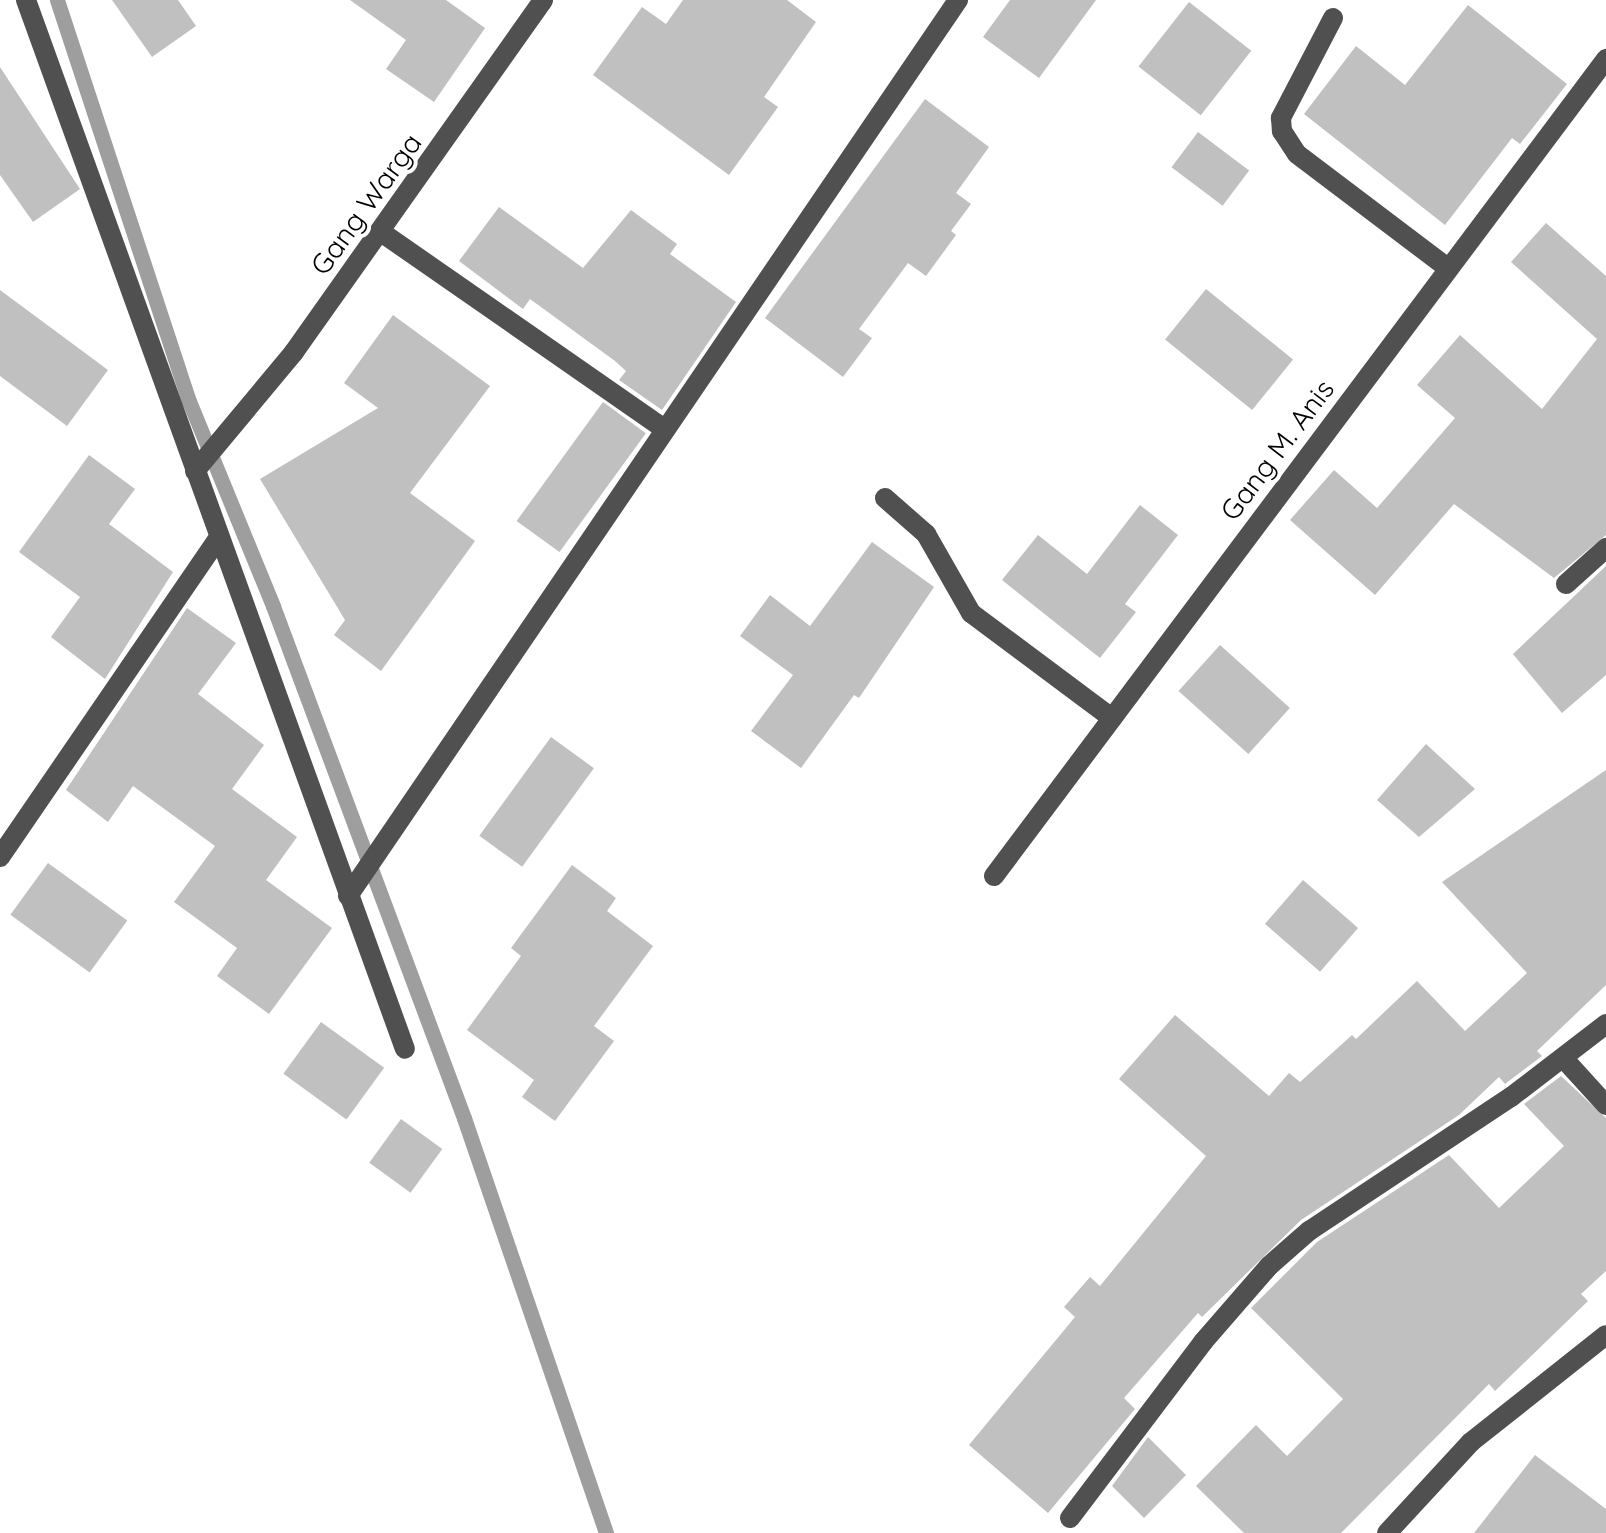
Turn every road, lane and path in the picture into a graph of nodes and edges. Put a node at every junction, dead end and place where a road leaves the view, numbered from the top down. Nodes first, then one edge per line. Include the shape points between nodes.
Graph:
1 (26, 0) edge
2 (543, 0) edge
3 (958, 0) edge
4 (1333, 18) dead end
5 (1606, 60) edge
6 (381, 232) junction
7 (1448, 268) junction
8 (662, 427) junction
9 (200, 467) junction
10 (885, 498) dead end
11 (219, 537) junction
12 (1606, 548) edge
13 (1566, 584) dead end
14 (1112, 718) junction
15 (0, 857) edge
16 (994, 876) dead end
17 (353, 890) junction
18 (1606, 1024) edge
19 (405, 1049) dead end
20 (1565, 1060) junction
21 (1606, 1105) edge
22 (1606, 1336) edge
23 (1070, 1518) dead end
24 (1387, 1533) edge

1 - 9 street
2 - 6 street, Gang Warga
3 - 8 street via 772,282
4 - 7 street via 1280,118 1282,131 1298,154
5 - 7 street, Gang M. Anis
6 - 8 street
6 - 9 street, Gang Warga via 230,437
7 - 14 street, Gang M. Anis
8 - 17 street
9 - 11 street
10 - 14 street via 926,534 971,614
11 - 15 street
11 - 17 street
12 - 13 street
14 - 16 street, Gang M. Anis
17 - 19 street
18 - 20 street
20 - 21 street
20 - 23 street via 1309,1230 1270,1266 1203,1342
22 - 24 street via 1471,1442

